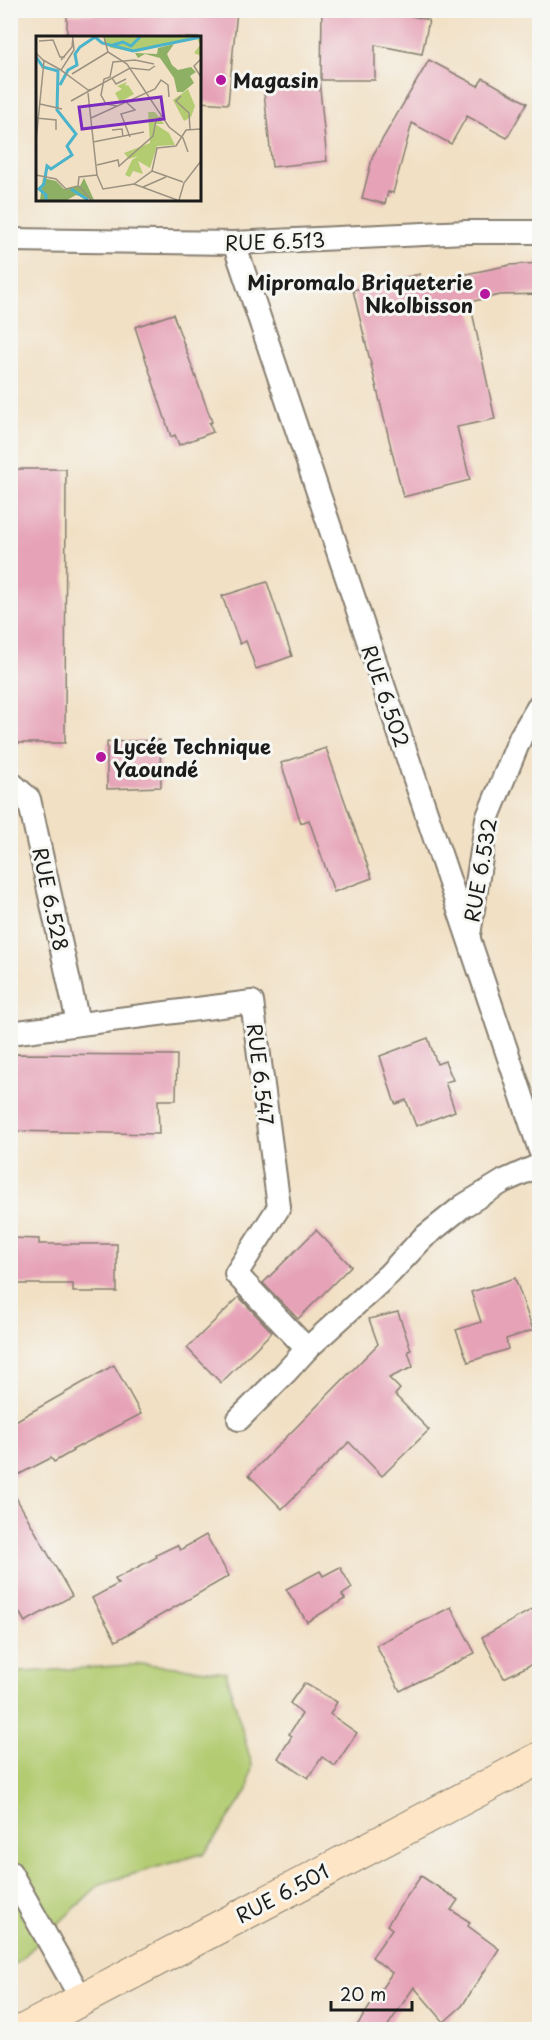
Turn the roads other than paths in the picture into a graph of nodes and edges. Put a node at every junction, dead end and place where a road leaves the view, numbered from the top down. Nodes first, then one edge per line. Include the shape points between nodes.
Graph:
1 (540, 232) edge
2 (10, 240) edge
3 (234, 243) junction
4 (540, 704) edge
5 (10, 782) edge
6 (468, 940) junction
7 (78, 1023) junction
8 (10, 1033) edge
9 (540, 1150) edge
10 (540, 1165) edge
11 (306, 1349) junction
12 (239, 1419) dead end
13 (540, 1758) edge
14 (10, 1872) edge
15 (81, 1998) junction
16 (24, 2030) edge

1 - 3 street, RUE 6.513
2 - 3 street, RUE 6.513
3 - 6 street, RUE 6.502
4 - 6 street, RUE 6.532 via 521,736 487,819
5 - 7 street, RUE 6.528 via 29,799
6 - 9 street, RUE 6.502
7 - 8 street, RUE 6.547
7 - 11 street, RUE 6.547 via 252,1002 279,1207 236,1274
10 - 11 street via 463,1206 423,1238
11 - 12 street
13 - 15 street, RUE 6.501
14 - 15 street
15 - 16 street, RUE 6.501

